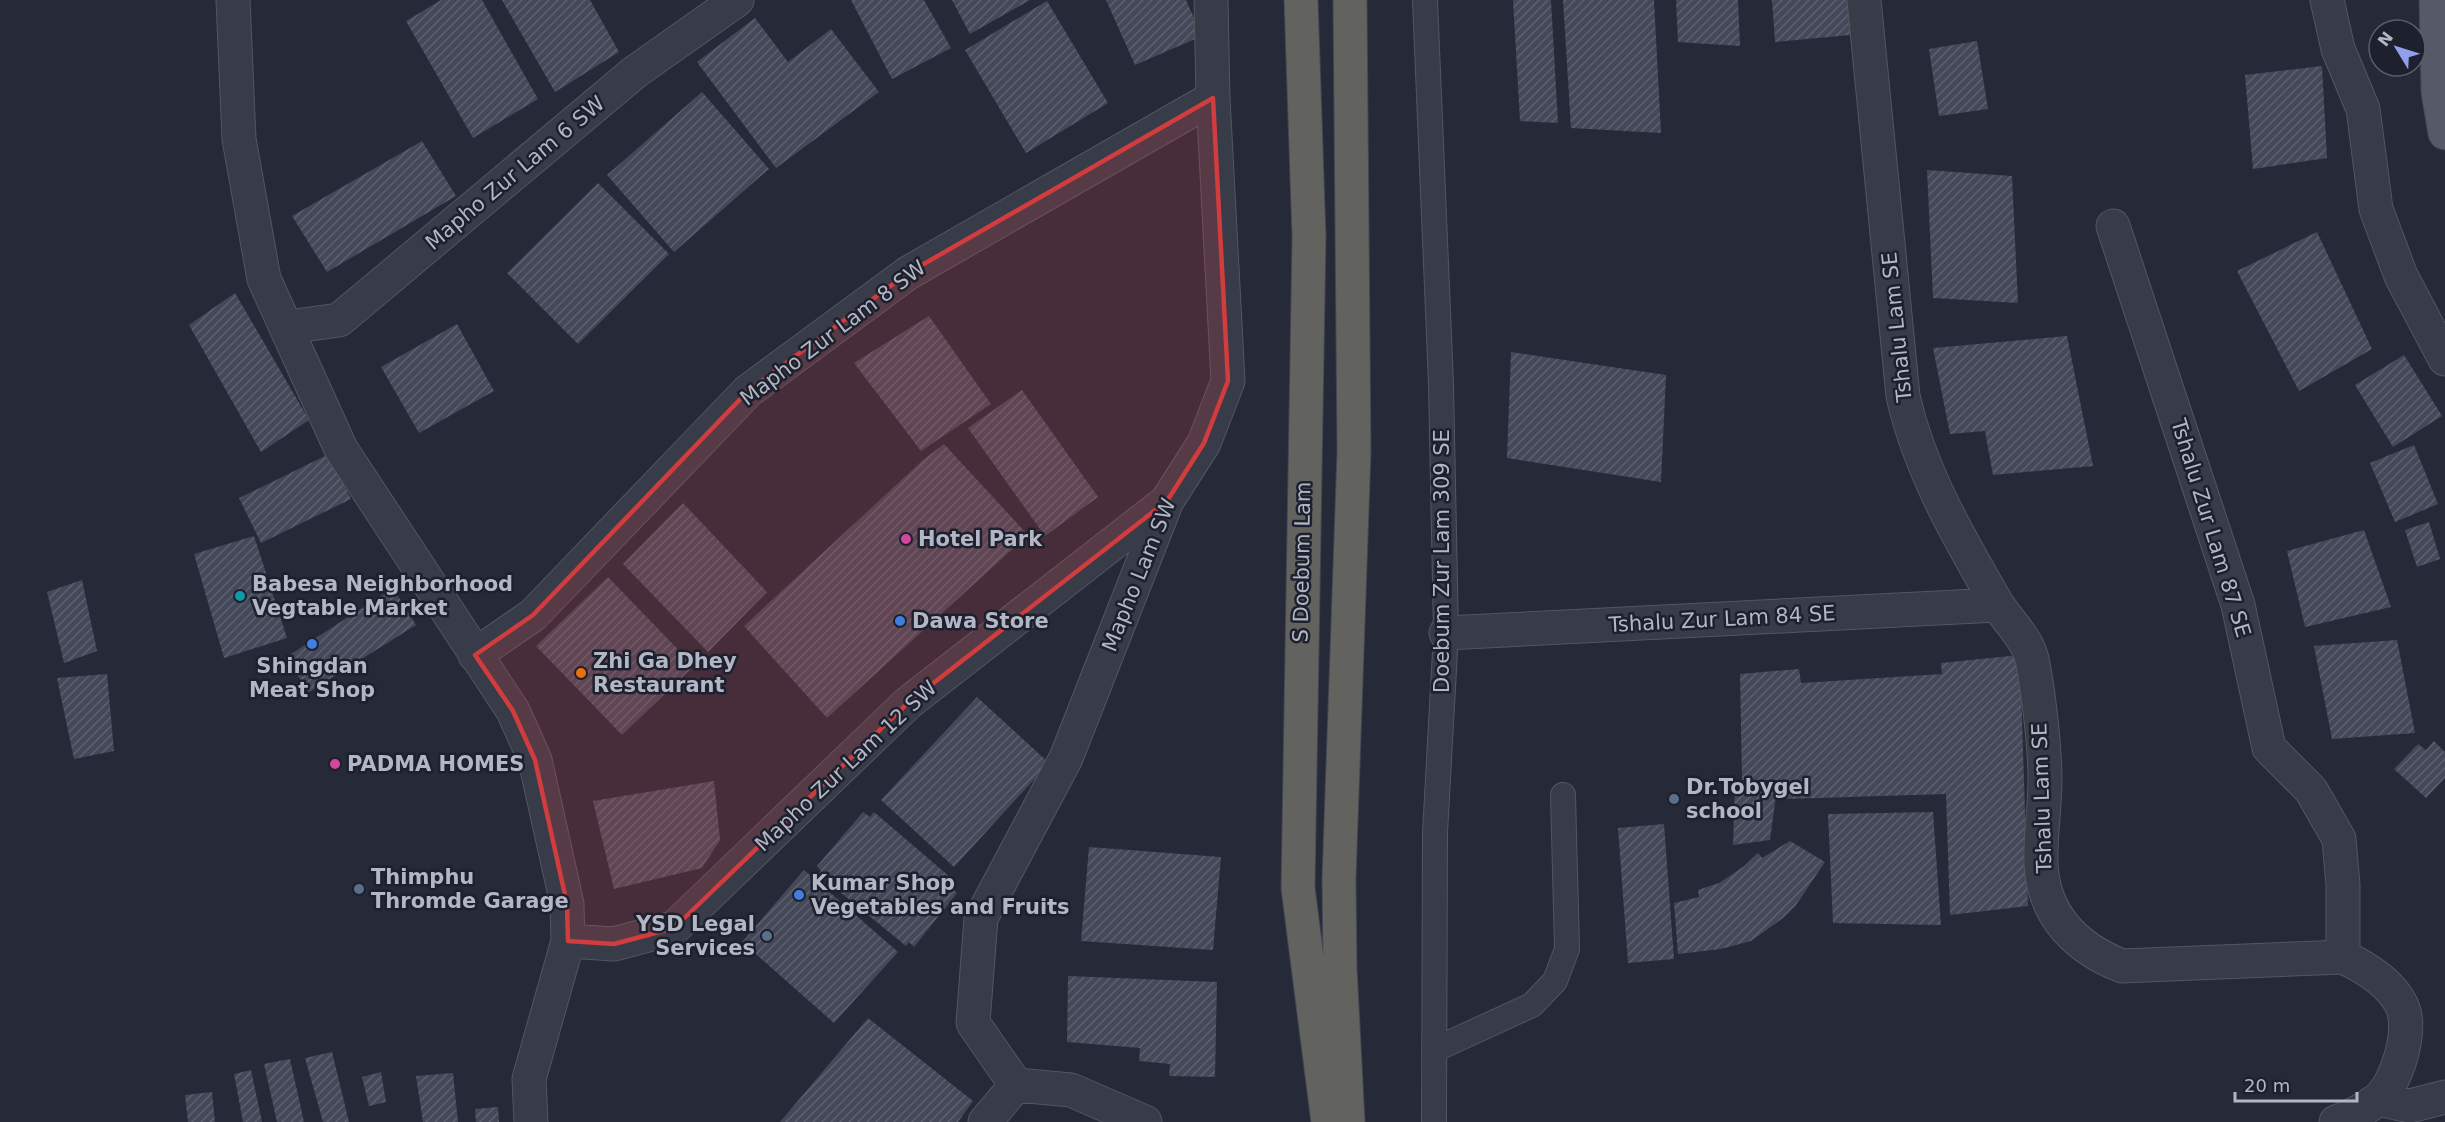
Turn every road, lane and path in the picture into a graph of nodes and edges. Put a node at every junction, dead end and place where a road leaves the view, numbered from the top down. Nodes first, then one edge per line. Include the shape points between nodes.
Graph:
1 (233, 0) edge
2 (737, 0) edge
3 (1210, 0) edge
4 (1301, 0) edge
5 (1350, 0) edge
6 (1425, 0) edge
7 (1864, 0) edge
8 (2327, 0) edge
9 (2436, 0) edge
10 (1213, 98) junction
11 (2445, 133) edge
12 (2113, 226) dead end
13 (288, 327) junction
14 (2445, 358) edge
15 (1167, 501) junction
16 (1997, 605) junction
17 (1446, 633) junction
18 (475, 655) junction
19 (1563, 795) dead end
20 (568, 941) junction
21 (2343, 957) junction
22 (1434, 1050) junction
23 (1016, 1085) junction
24 (2445, 1097) edge
25 (2378, 1099) junction
26 (531, 1122) edge
27 (985, 1122) edge
28 (1145, 1122) edge
29 (1328, 1122) edge
30 (1348, 1122) edge
31 (1434, 1122) edge
32 (2336, 1122) edge

1 - 13 street via 239,140 264,279
2 - 13 street, Mapho Zur Lam 6 SW via 635,72 339,320
3 - 10 street, Mapho Lam SW
4 - 29 highway, S Doebum Lam via 1309,237 1298,888
5 - 30 highway via 1354,452 1339,879
6 - 17 lane, Doebum Zur Lam 309 SE via 1441,384
7 - 16 street, Tshalu Lam SE via 1903,396 1911,431 1940,500
8 - 14 street via 2337,49 2363,109 2376,208 2401,276
9 - 11 main road via 2438,92
10 - 15 street, Mapho Lam SW via 1228,381 1204,443
10 - 18 street, Mapho Zur Lam 8 SW via 908,273 748,391 533,615
12 - 21 street, Tshalu Zur Lam 87 SE via 2238,605 2269,748 2311,790 2339,839
13 - 18 street via 341,449
15 - 20 street, Mapho Zur Lam 12 SW via 909,703 674,928 614,944
15 - 23 street, Mapho Lam SW via 1066,758 981,918 973,1023
16 - 17 street, Tshalu Zur Lam 84 SE
16 - 21 street, Tshalu Lam SE via 2023,639 2033,662 2045,780 2041,864 2060,923 2097,956 2122,966
17 - 22 lane, Doebum Zur Lam 309 SE via 1435,832
18 - 20 street via 513,711 535,759 567,904
19 - 22 lane via 1567,949 1556,981 1532,1005
20 - 26 street via 529,1079
21 - 25 street via 2384,982 2403,1007 2405,1040 2394,1075
22 - 31 lane, Doebum Zur Lam 309 SE
23 - 27 street
23 - 28 street via 1071,1090
24 - 25 street via 2410,1106
25 - 32 street

